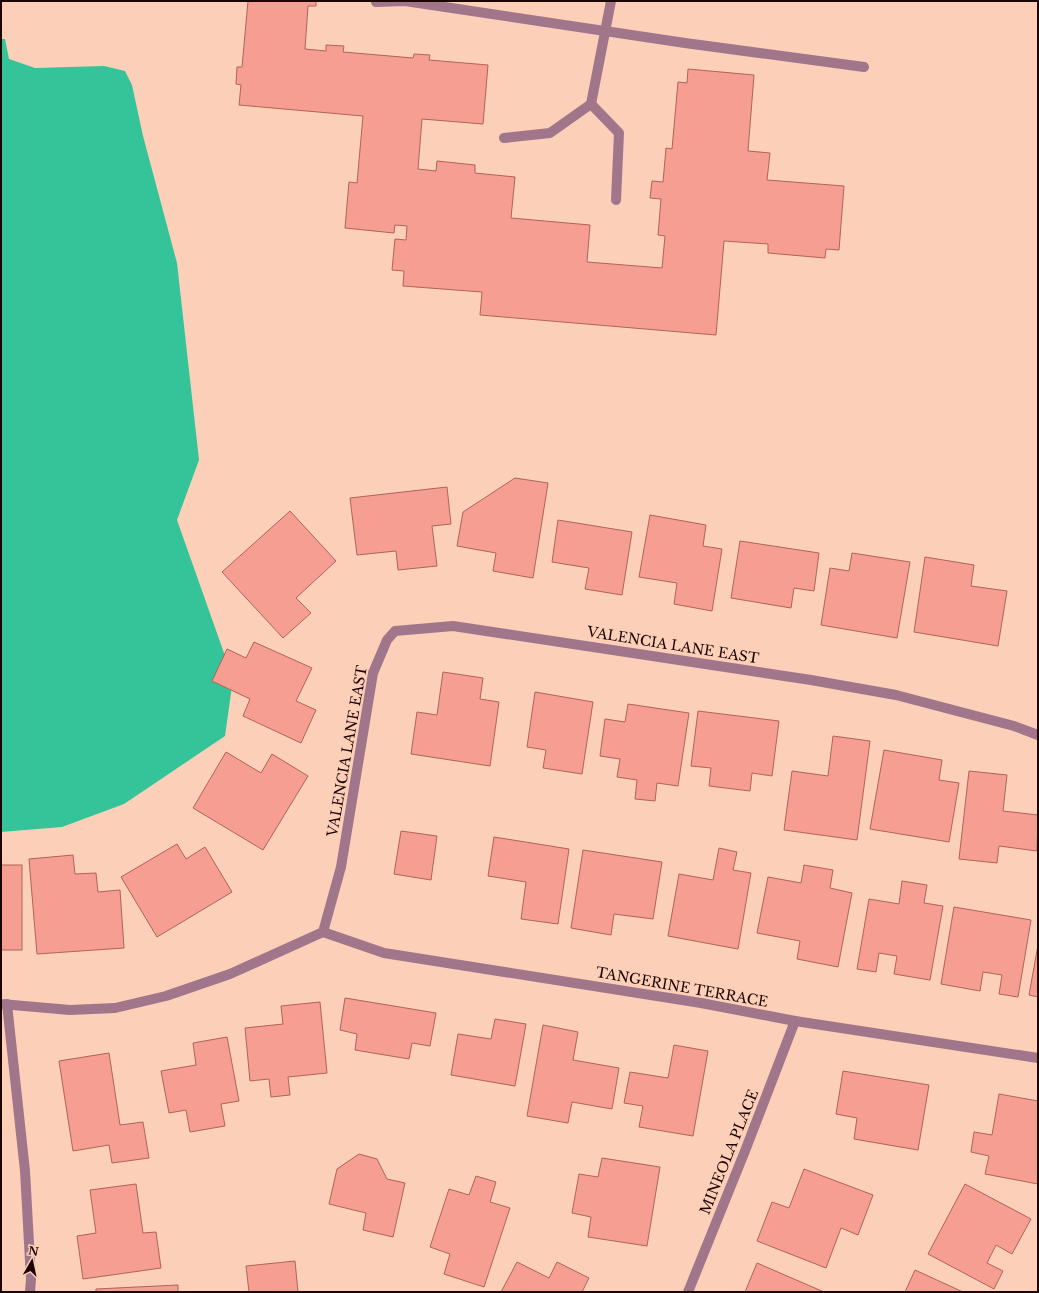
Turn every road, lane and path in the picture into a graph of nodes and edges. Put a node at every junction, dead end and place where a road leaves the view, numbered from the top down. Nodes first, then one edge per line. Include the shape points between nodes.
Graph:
1 (611, 1) edge
2 (376, 2) dead end
3 (605, 30) junction
4 (864, 67) dead end
5 (591, 104) junction
6 (504, 138) dead end
7 (616, 200) dead end
8 (1038, 735) edge
9 (323, 932) junction
10 (4, 1004) edge
11 (795, 1022) junction
12 (1038, 1058) edge
13 (30, 1292) edge
14 (688, 1292) edge

1 - 3 street
2 - 3 street via 405,1
3 - 4 street
3 - 5 street
5 - 6 street via 550,133
5 - 7 street via 620,132
8 - 9 street, VALENCIA LANE EAST via 1014,726 896,695 811,680 454,626 395,631 387,640 373,673 341,867
9 - 10 street via 230,974 166,996 115,1008 70,1010
9 - 11 street, TANGERINE TERRACE via 384,953 701,1003
10 - 13 street via 25,1171
11 - 12 street, TANGERINE TERRACE
11 - 14 street, MINEOLA PLACE

